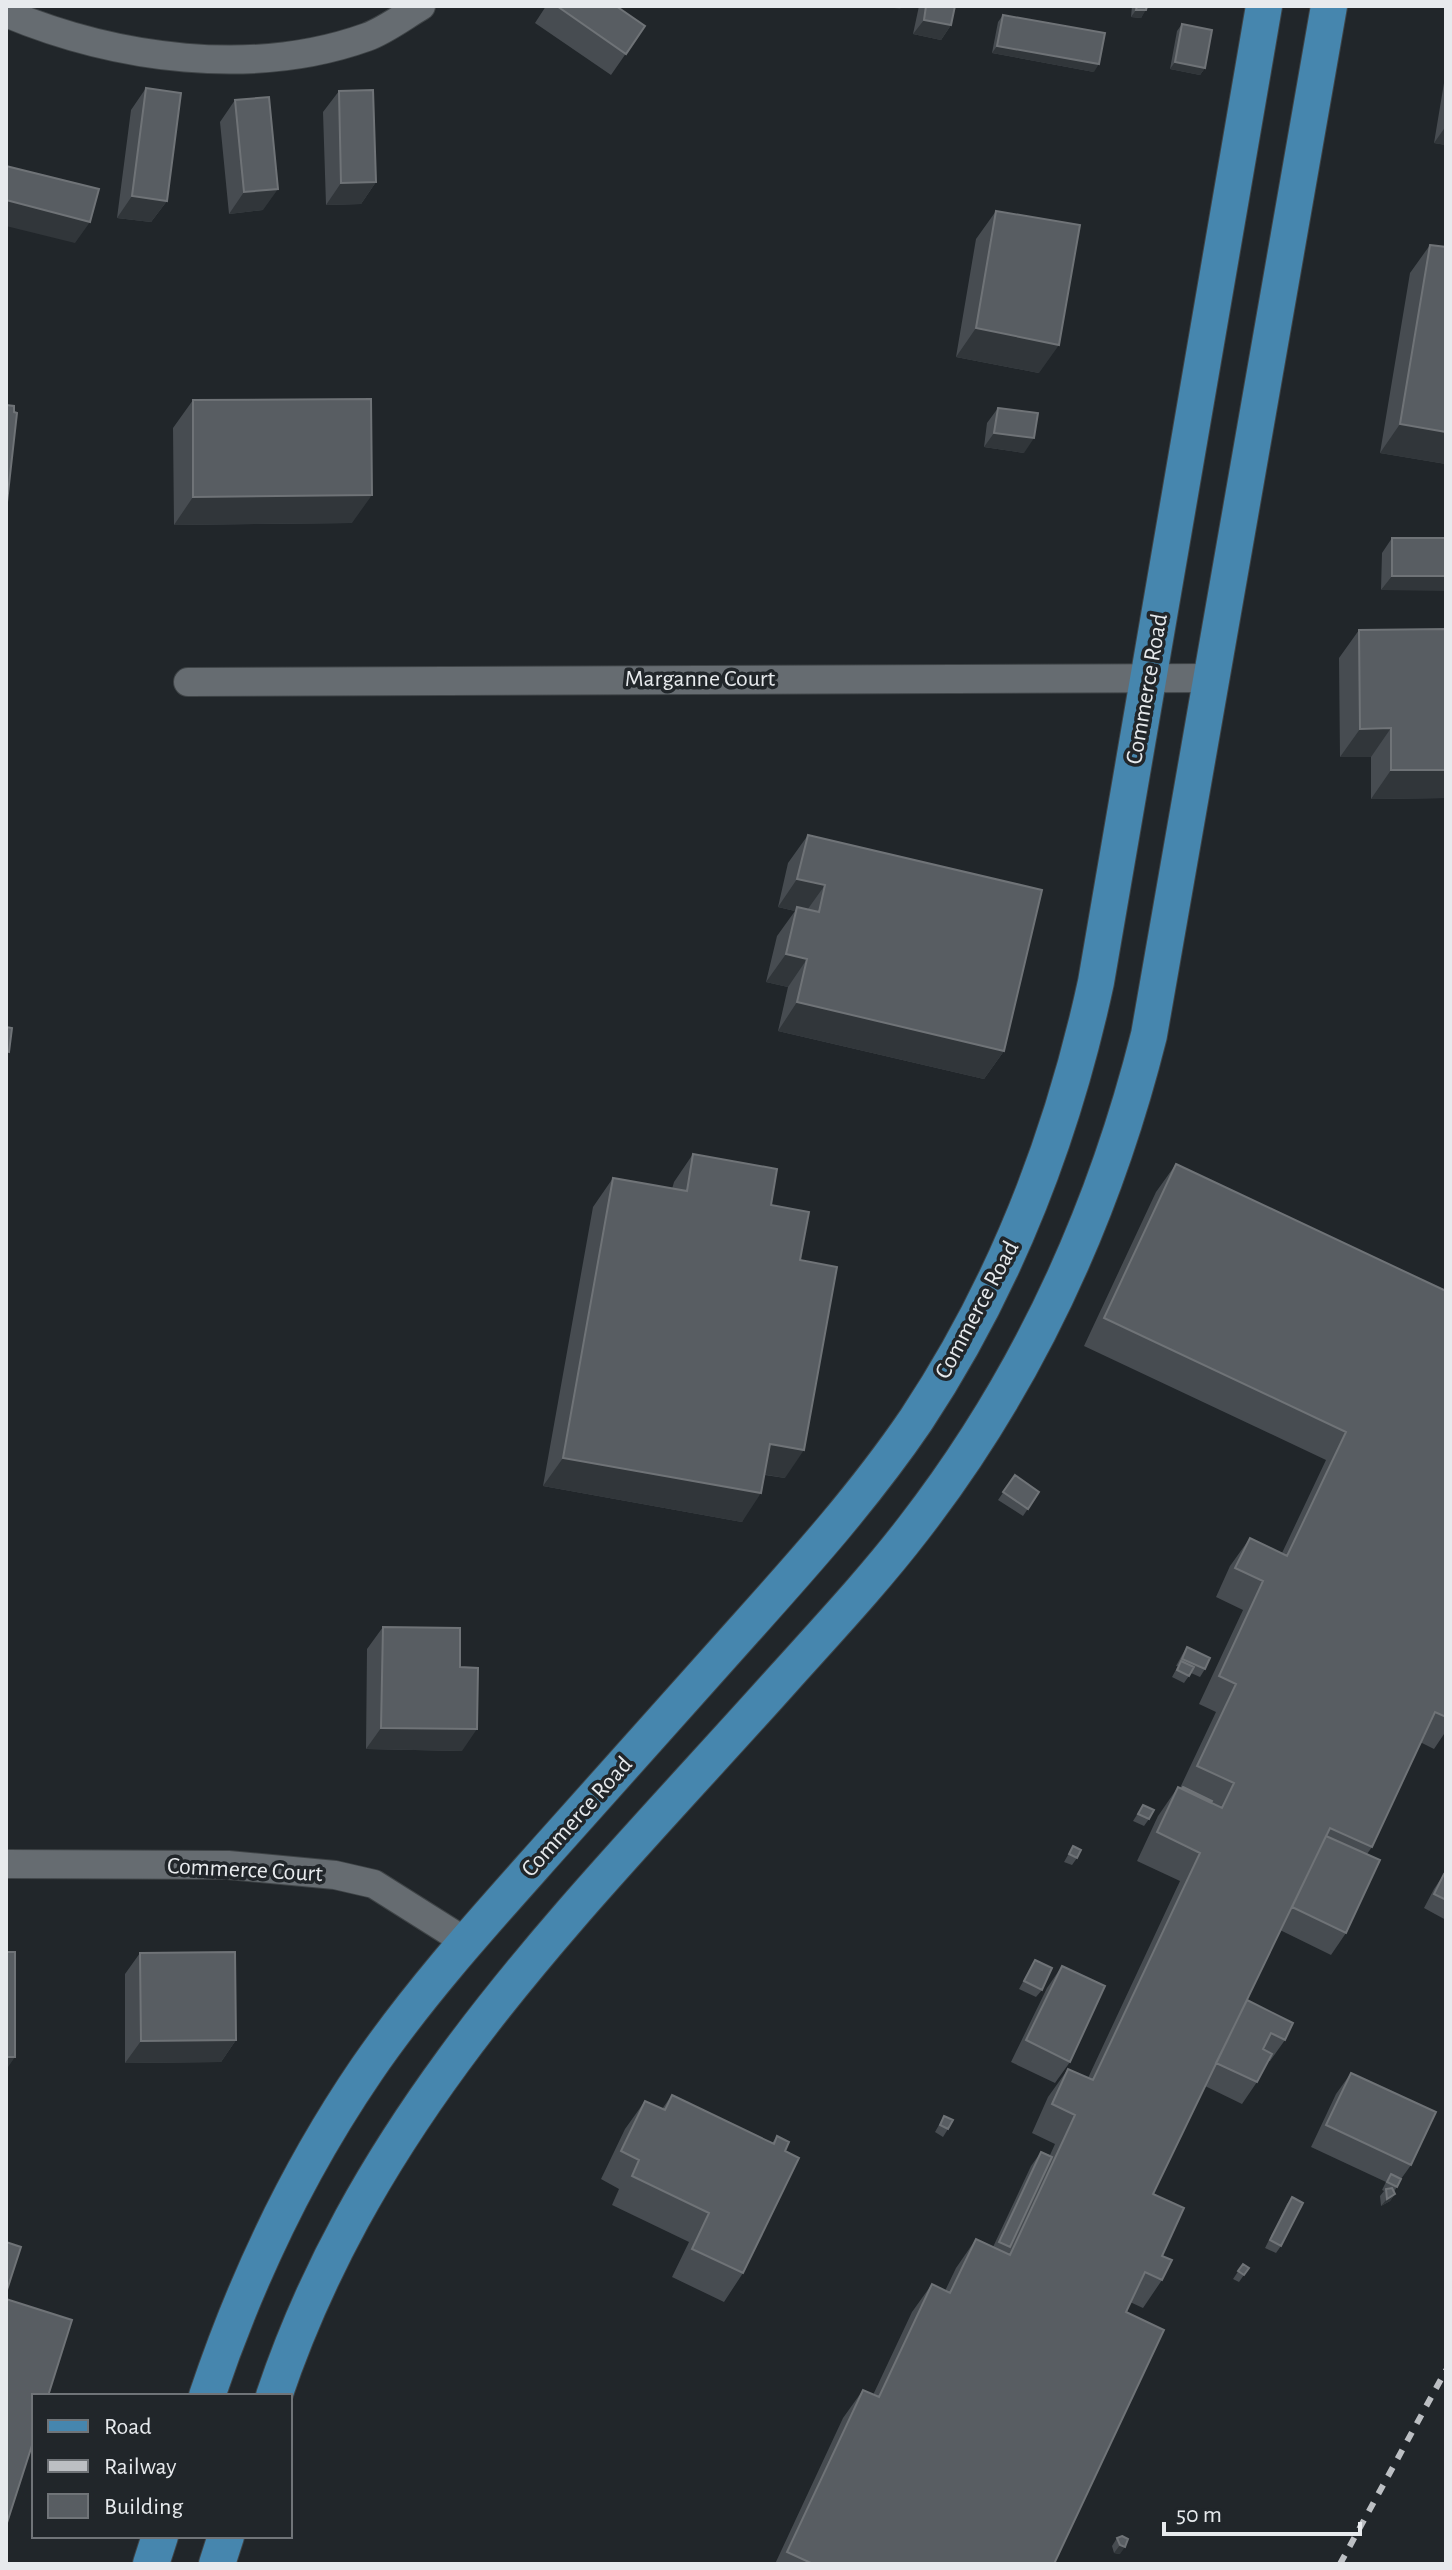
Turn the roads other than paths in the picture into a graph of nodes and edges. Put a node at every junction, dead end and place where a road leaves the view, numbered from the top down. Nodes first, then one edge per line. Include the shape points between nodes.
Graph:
1 (421, 6) edge
2 (1264, 6) edge
3 (1329, 6) edge
4 (6, 13) edge
5 (1149, 677) junction
6 (1212, 678) junction
7 (188, 682) dead end
8 (6, 1864) edge
9 (466, 1942) junction
10 (208, 2394) edge
11 (275, 2394) edge
12 (159, 2538) edge
13 (225, 2538) edge
14 (151, 2564) edge
15 (217, 2564) edge

1 - 4 street via 369,36 294,56 218,58 142,53 46,30
2 - 5 main road, Commerce Road
3 - 6 main road
5 - 6 street, Marganne Court
5 - 7 street, Marganne Court
5 - 9 main road, Commerce Road via 1096,982 1072,1080 1027,1214 972,1325 916,1419 831,1532
6 - 11 main road via 1137,1080 1090,1220 1010,1384 950,1478 879,1571 533,1958 449,2062 360,2199 313,2293
8 - 9 street, Commerce Court via 228,1865 335,1875 374,1884
9 - 10 main road, Commerce Road via 369,2066 318,2146 254,2273
12 - 14 main road
13 - 15 main road

